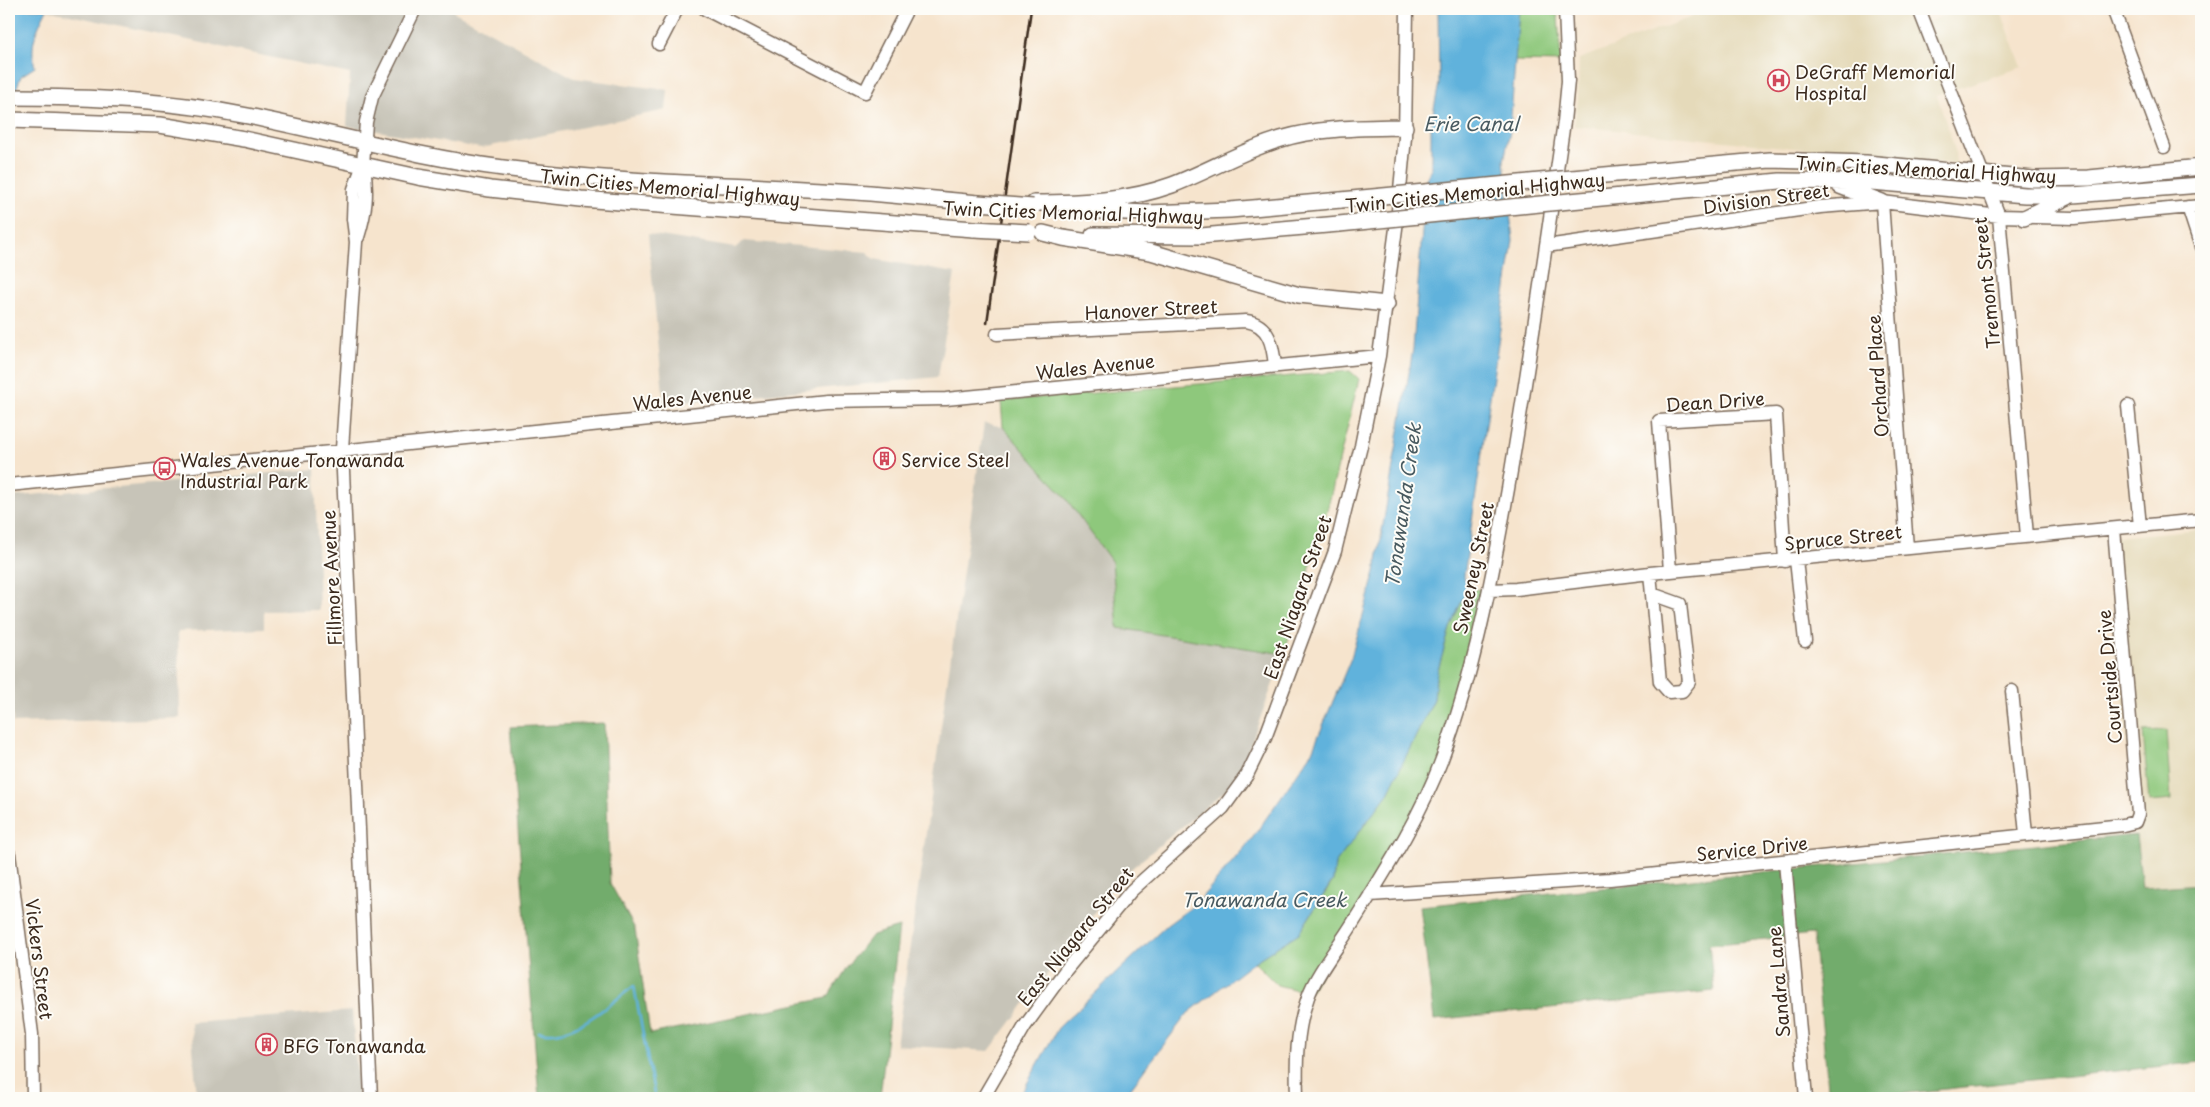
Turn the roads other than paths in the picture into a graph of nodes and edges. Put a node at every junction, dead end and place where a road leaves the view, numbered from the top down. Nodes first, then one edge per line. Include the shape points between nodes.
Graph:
1 (415, 9) edge
2 (677, 9) edge
3 (705, 9) edge
4 (907, 9) edge
5 (1407, 9) edge
6 (1565, 9) edge
7 (1919, 9) edge
8 (2113, 9) edge
9 (659, 44) dead end
10 (9, 97) edge
11 (9, 120) edge
12 (1405, 127) junction
13 (365, 142) junction
14 (2164, 147) dead end
15 (363, 165) junction
16 (2201, 167) edge
17 (1982, 175) junction
18 (1824, 181) junction
19 (2201, 186) edge
20 (1990, 193) junction
21 (2073, 195) junction
22 (1882, 202) junction
23 (1033, 205) junction
24 (2195, 206) edge
25 (1999, 216) junction
26 (2024, 218) junction
27 (1036, 232) junction
28 (1546, 246) junction
29 (2201, 247) edge
30 (1388, 304) junction
31 (997, 334) dead end
32 (1379, 356) junction
33 (1275, 366) junction
34 (2128, 406) dead end
35 (342, 449) junction
36 (9, 485) edge
37 (2201, 520) edge
38 (2140, 526) junction
39 (2114, 528) junction
40 (2027, 536) junction
41 (1907, 548) junction
42 (1791, 560) junction
43 (1670, 571) junction
44 (1650, 573) junction
45 (1489, 590) junction
46 (1652, 594) junction
47 (1805, 640) dead end
48 (2012, 691) dead end
49 (2135, 822) joint
50 (2026, 834) junction
51 (9, 854) edge
52 (1785, 862) junction
53 (1370, 895) junction
54 (34, 1098) edge
55 (371, 1098) edge
56 (983, 1098) edge
57 (1297, 1098) edge
58 (1806, 1098) edge

1 - 13 street via 372,97
2 - 9 street
3 - 4 street via 864,92
5 - 12 street, East Niagara Street
6 - 28 street, Sweeney Street via 1566,105
7 - 17 street, Tremont Street
8 - 14 street
10 - 13 main road, Twin Cities Memorial Highway via 147,100 249,116
11 - 15 main road, Twin Cities Memorial Highway via 160,125 253,140
12 - 23 main road via 1303,134 1260,146 1151,192 1106,200
12 - 30 street, East Niagara Street
13 - 15 street
13 - 23 main road, Twin Cities Memorial Highway, bridge via 459,162 577,176
15 - 27 main road, Twin Cities Memorial Highway, bridge via 490,189 563,197
15 - 35 street, Fillmore Avenue via 368,192 356,242
16 - 17 main road, Twin Cities Memorial Highway via 2089,178 2033,179
17 - 20 street, Tremont Street
17 - 23 main road, Twin Cities Memorial Highway, bridge via 1866,163 1796,160 1717,164 1230,210 1148,213
18 - 20 main road, Twin Cities Memorial Highway
18 - 22 main road
18 - 27 main road, Twin Cities Memorial Highway, bridge via 1780,181 1182,237
19 - 21 main road, Twin Cities Memorial Highway
20 - 21 main road, Twin Cities Memorial Highway
20 - 25 street, Tremont Street
21 - 26 main road
22 - 25 street, Division Street
22 - 28 street, Division Street via 1820,207
22 - 41 street, Orchard Place
24 - 26 street, Division Street via 2074,218
24 - 29 street
25 - 26 street, Division Street
25 - 40 street, Tremont Street
27 - 30 main road via 1172,257 1299,295
28 - 45 street, Sweeney Street via 1518,432
30 - 32 street, East Niagara Street
31 - 33 street, Hanover Street via 1246,321 1262,326 1266,332
32 - 33 street, Wales Avenue
32 - 56 street, East Niagara Street via 1335,550 1265,738 1247,775 1213,817 1145,876 1113,911 1024,1026
33 - 35 street, Wales Avenue via 946,399 826,401
34 - 38 street
35 - 36 street, Wales Avenue
35 - 55 street, Fillmore Avenue
37 - 38 street, Spruce Street
38 - 39 street, Spruce Street
39 - 40 street, Spruce Street
39 - 49 street, Courtside Drive via 2138,814
40 - 41 street, Spruce Street
41 - 42 street, Spruce Street
42 - 43 street, Spruce Street
42 - 43 street, Dean Drive via 1776,414 1659,422
42 - 47 street
43 - 44 street, Spruce Street
44 - 45 street, Spruce Street via 1516,590
44 - 46 street
45 - 53 street, Sweeney Street via 1442,759 1418,811
46 - 46 street via 1660,682 1669,692 1682,690 1689,682 1680,604
48 - 50 street
49 - 50 street, Service Drive via 2123,826
50 - 52 street, Service Drive
51 - 54 street, Vickers Street via 32,1034
52 - 53 street, Service Drive via 1610,879
52 - 58 street, Sandra Lane
53 - 57 street, Sweeney Street via 1309,993 1298,1037

